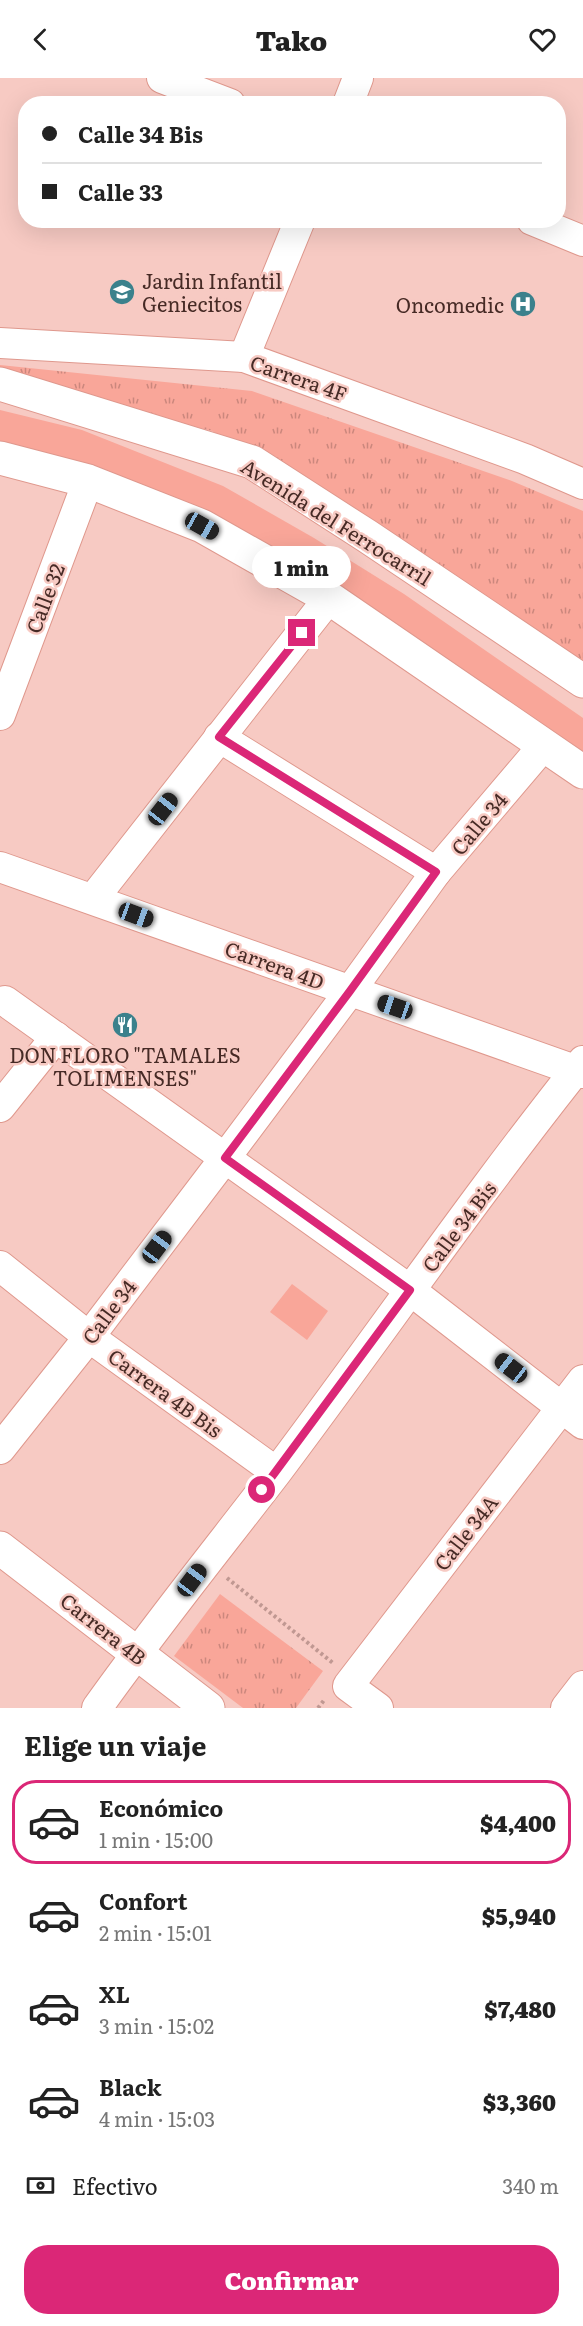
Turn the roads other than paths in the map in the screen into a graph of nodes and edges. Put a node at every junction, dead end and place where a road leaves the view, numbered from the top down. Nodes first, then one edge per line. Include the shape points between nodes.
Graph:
1 (162, 78) edge
2 (358, 78) edge
3 (209, 96) edge
4 (351, 96) edge
5 (297, 228) edge
6 (551, 228) edge
7 (583, 241) edge
8 (0, 343) edge
9 (244, 357) junction
10 (0, 384) edge
11 (0, 458) edge
12 (88, 481) junction
13 (583, 484) edge
14 (329, 598) junction
15 (583, 681) edge
16 (0, 715) edge
17 (219, 737) junction
18 (544, 745) junction
19 (583, 772) edge
20 (0, 867) edge
21 (436, 872) junction
22 (93, 899) junction
23 (350, 991) junction
24 (5, 1001) dead end
25 (56, 1037) junction
26 (581, 1068) edge
27 (0, 1107) edge
28 (225, 1158) junction
29 (0, 1266) edge
30 (410, 1290) junction
31 (89, 1337) junction
32 (583, 1380) edge
33 (572, 1416) edge
34 (0, 1449) edge
35 (276, 1472) junction
36 (0, 1548) edge
37 (136, 1653) junction
38 (583, 1686) edge
39 (97, 1708) edge
40 (208, 1708) edge
41 (378, 1708) edge
42 (566, 1708) edge

1 - 3 street
2 - 4 street
5 - 9 street
6 - 7 street
8 - 9 street, Carrera 4F
9 - 13 street, Carrera 4F via 525,459
10 - 15 main road, Avenida del Ferrocarril via 252,462
11 - 12 main road
12 - 14 main road via 202,526
12 - 16 street, Calle 32
14 - 17 street
14 - 18 main road
17 - 21 street
17 - 22 street
18 - 19 main road
18 - 21 street, Calle 34
20 - 22 street, Carrera 4D
21 - 23 street, Calle 34
22 - 23 street, Carrera 4D
23 - 26 street, Carrera 4D
23 - 28 street, Calle 34
24 - 25 street
25 - 27 street
25 - 28 street
26 - 30 street, Calle 34 Bis
28 - 30 street
28 - 31 street, Calle 34
29 - 31 street, Carrera 4B Bis
30 - 33 street
30 - 35 street, Calle 34 Bis
31 - 34 street, Calle 34
31 - 35 street, Carrera 4B Bis
32 - 33 street, Calle 34A
33 - 41 street, Calle 34A via 352,1680
35 - 37 street, Calle 34 Bis
36 - 37 main road, Carrera 4B
37 - 39 street, Calle 34 Bis
37 - 40 main road, Carrera 4B
38 - 42 street

